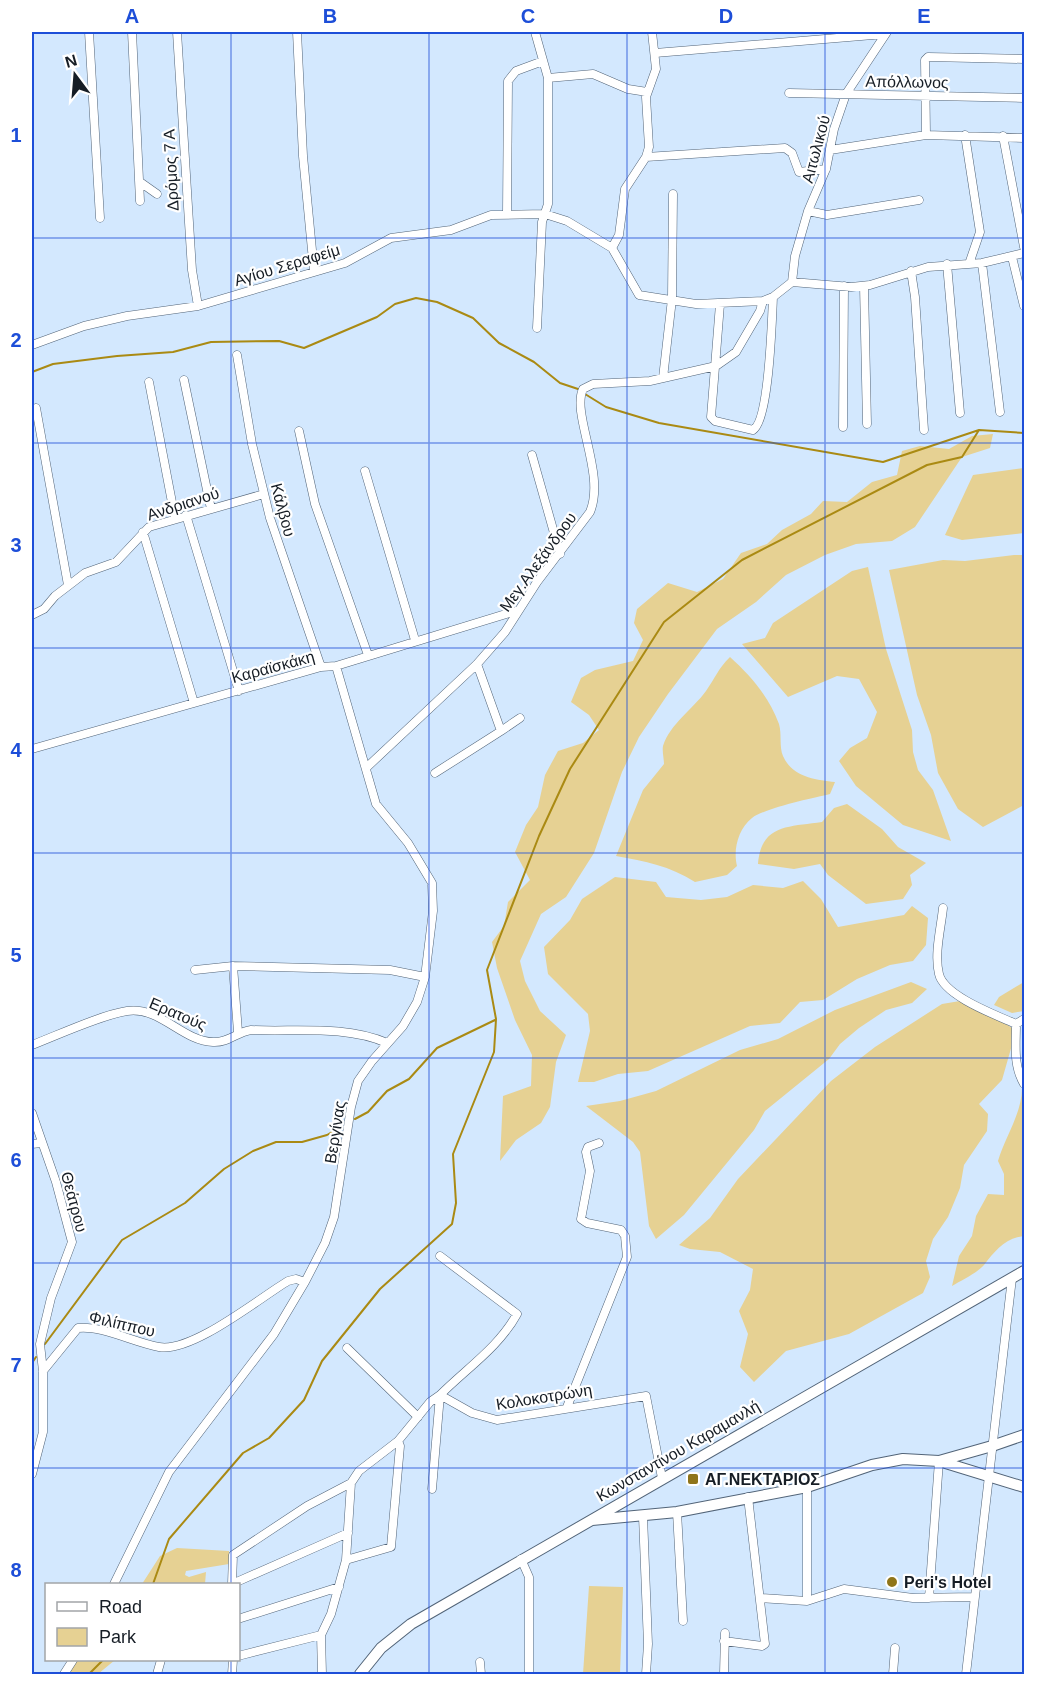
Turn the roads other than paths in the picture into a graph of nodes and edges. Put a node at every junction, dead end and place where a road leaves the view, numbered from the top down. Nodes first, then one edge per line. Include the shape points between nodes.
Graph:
1 (89, 32) edge
2 (132, 32) edge
3 (177, 32) edge
4 (297, 32) edge
5 (535, 32) edge
6 (652, 32) edge
7 (886, 33) edge
8 (655, 53) junction
9 (1024, 59) edge
10 (543, 61) junction
11 (548, 78) junction
12 (647, 92) junction
13 (789, 93) dead end
14 (846, 94) junction
15 (925, 96) junction
16 (1024, 98) edge
17 (927, 135) junction
18 (965, 135) junction
19 (1003, 136) junction
20 (1024, 138) edge
21 (830, 150) junction
22 (646, 157) junction
23 (826, 169) junction
24 (140, 182) junction
25 (157, 194) dead end
26 (673, 194) dead end
27 (919, 200) dead end
28 (140, 201) dead end
29 (808, 212) junction
30 (507, 214) junction
31 (544, 217) junction
32 (100, 218) dead end
33 (1024, 247) edge
34 (612, 249) junction
35 (1024, 253) edge
36 (1012, 257) junction
37 (982, 263) junction
38 (947, 264) junction
39 (969, 264) junction
40 (314, 271) junction
41 (911, 271) junction
42 (792, 282) junction
43 (844, 286) junction
44 (864, 286) junction
45 (773, 297) junction
46 (672, 299) junction
47 (763, 301) junction
48 (720, 304) junction
49 (198, 306) junction
50 (1024, 306) edge
51 (537, 328) dead end
52 (32, 345) edge
53 (237, 355) dead end
54 (716, 366) junction
55 (663, 378) junction
56 (184, 380) dead end
57 (149, 382) dead end
58 (36, 408) dead end
59 (1000, 412) dead end
60 (960, 413) dead end
61 (867, 424) dead end
62 (843, 427) dead end
63 (924, 430) dead end
64 (299, 431) dead end
65 (532, 455) dead end
66 (365, 471) dead end
67 (264, 494) junction
68 (211, 508) junction
69 (186, 515) junction
70 (175, 518) junction
71 (143, 532) junction
72 (560, 554) junction
73 (68, 585) junction
74 (520, 609) junction
75 (32, 615) edge
76 (415, 640) junction
77 (368, 655) junction
78 (477, 664) junction
79 (336, 666) junction
80 (321, 667) junction
81 (239, 691) junction
82 (195, 702) junction
83 (520, 718) dead end
84 (501, 731) junction
85 (32, 749) edge
86 (366, 768) junction
87 (435, 773) dead end
88 (944, 908) dead end
89 (233, 966) junction
90 (195, 970) dead end
91 (425, 977) junction
92 (1024, 1019) edge
93 (1016, 1024) junction
94 (238, 1032) junction
95 (387, 1043) junction
96 (32, 1045) edge
97 (1024, 1084) edge
98 (32, 1113) edge
99 (41, 1143) junction
100 (599, 1143) dead end
101 (32, 1144) edge
102 (440, 1256) dead end
103 (1024, 1271) edge
104 (1012, 1278) junction
105 (305, 1282) junction
106 (347, 1348) dead end
107 (43, 1371) junction
108 (440, 1395) junction
109 (567, 1407) junction
110 (418, 1417) junction
111 (1024, 1435) edge
112 (398, 1441) junction
113 (993, 1446) junction
114 (939, 1461) junction
115 (32, 1474) edge
116 (989, 1474) junction
117 (662, 1478) junction
118 (351, 1483) junction
119 (807, 1487) junction
120 (1024, 1487) edge
121 (432, 1489) dead end
122 (748, 1497) junction
123 (614, 1505) junction
124 (677, 1512) junction
125 (643, 1516) junction
126 (627, 1517) junction
127 (588, 1520) junction
128 (348, 1533) junction
129 (521, 1559) junction
130 (346, 1560) junction
131 (114, 1583) edge
132 (232, 1583) edge
133 (234, 1583) edge
134 (339, 1587) junction
135 (760, 1598) junction
136 (929, 1598) junction
137 (974, 1598) junction
138 (807, 1600) junction
139 (240, 1618) edge
140 (683, 1621) dead end
141 (321, 1635) junction
142 (895, 1648) dead end
143 (240, 1655) edge
144 (72, 1661) edge
145 (480, 1662) dead end
146 (64, 1674) edge
147 (322, 1674) edge
148 (360, 1674) edge
149 (481, 1674) edge
150 (530, 1674) edge
151 (646, 1674) edge
152 (724, 1674) edge
153 (893, 1674) edge
154 (966, 1674) edge

1 - 32 street
2 - 24 street
3 - 49 street, Δρόμος 7 Α via 191,259
4 - 40 street
5 - 10 street
6 - 8 street
7 - 8 street
7 - 14 street, Αιτωλικού
8 - 12 street via 656,69
9 - 15 street via 928,57
10 - 11 street
10 - 30 street via 516,70 508,81
11 - 12 street via 593,74 628,89
11 - 31 street via 548,204
12 - 22 street
13 - 14 street, Απόλλωνος
14 - 15 street, Απόλλωνος
14 - 21 street, Αιτωλικού
15 - 16 street, Απόλλωνος
15 - 17 street
17 - 18 street
17 - 21 street
18 - 19 street
18 - 39 street via 980,232
19 - 20 street
19 - 33 street
21 - 23 street, Αιτωλικού
22 - 23 street via 787,149 799,172
22 - 34 street via 625,189 619,235
23 - 29 street, Αιτωλικού
24 - 25 street
24 - 28 street
26 - 46 street
27 - 29 street via 827,215
29 - 42 street, Αιτωλικού
30 - 31 street, Αγίου Σεραφείμ
30 - 40 street, Αγίου Σεραφείμ via 491,215 451,230 390,238 345,263
31 - 34 street, Αγίου Σεραφείμ via 567,221
31 - 51 street
34 - 46 street, Αγίου Σεραφείμ via 639,295
35 - 36 street
36 - 37 street
36 - 50 street
37 - 39 street
37 - 59 street
38 - 39 street
38 - 41 street
38 - 60 street
40 - 49 street, Αγίου Σεραφείμ
41 - 44 street
41 - 63 street
42 - 43 street
42 - 45 street
43 - 44 street
43 - 62 street
44 - 61 street
45 - 47 street
45 - 54 street via 769,372 757,429 712,418
46 - 48 street, Αγίου Σεραφείμ
46 - 55 street
47 - 48 street, Αγίου Σεραφείμ
47 - 54 street, Μεγ.Αλεξάνδρου via 736,352
48 - 54 street
49 - 52 street, Αγίου Σεραφείμ via 95,323
53 - 67 street, Κάλβου
54 - 55 street, Μεγ.Αλεξάνδρου
55 - 72 street, Μεγ.Αλεξάνδρου via 593,384 581,392 595,498 586,519
56 - 68 street
57 - 70 street
58 - 73 street
64 - 77 street via 315,504
65 - 72 street
66 - 76 street
67 - 68 street, Ανδριανού
67 - 80 street, Κάλβου
68 - 69 street, Ανδριανού
69 - 70 street, Ανδριανού
69 - 81 street
70 - 71 street, Ανδριανού
71 - 73 street, Ανδριανού via 116,562 101,565
71 - 82 street
72 - 74 street, Μεγ.Αλεξάνδρου
73 - 75 street, Ανδριανού via 44,609
74 - 76 street, Καραϊσκάκη
74 - 78 street, Μεγ.Αλεξάνδρου
76 - 77 street, Καραϊσκάκη
77 - 79 street, Καραϊσκάκη
78 - 84 street
78 - 86 street, Μεγ.Αλεξάνδρου
79 - 80 street, Καραϊσκάκη
79 - 86 street, Βεργίνας
80 - 81 street, Καραϊσκάκη
81 - 82 street, Καραϊσκάκη
82 - 85 street, Καραϊσκάκη
83 - 84 street
84 - 87 street
86 - 91 street, Βεργίνας via 379,809 408,843 432,883 433,911
88 - 93 street via 938,959 942,982 952,993
89 - 90 street
89 - 91 street via 390,970
89 - 94 street
91 - 95 street, Βεργίνας via 417,1002
92 - 93 street
93 - 97 street via 1016,1068
94 - 95 street, Ερατούς via 346,1032
94 - 96 street, Ερατούς via 222,1042 211,1042 152,1015 128,1011
95 - 105 street, Βεργίνας via 358,1081 334,1217
98 - 99 street, Θεάτρου
99 - 101 street
99 - 107 street, Θεάτρου via 72,1242 44,1324 40,1344
100 - 109 street via 586,1152 590,1171 581,1219 621,1230 626,1236 627,1257
102 - 108 street via 517,1314 500,1341
103 - 104 main road, Κωνσταντίνου Καραμανλή
104 - 113 street
104 - 117 main road, Κωνσταντίνου Καραμανλή
105 - 107 street, Φιλίππου via 288,1281 219,1325 168,1348 78,1328
105 - 131 street, Βεργίνας via 274,1334 165,1479
106 - 110 street
107 - 115 street, Θεάτρου via 43,1432
108 - 109 street, Κολοκοτρώνη via 472,1413 497,1420
108 - 110 street
108 - 121 street
109 - 117 street, Κολοκοτρώνη via 646,1396
110 - 112 street
111 - 113 main road
112 - 118 street via 359,1471
112 - 130 street via 391,1546
113 - 114 main road
113 - 116 street
114 - 116 main road
114 - 119 main road via 888,1461
114 - 136 street
116 - 120 main road
116 - 137 street
117 - 123 main road, Κωνσταντίνου Καραμανλή
118 - 128 street
118 - 132 street via 307,1506 233,1555
119 - 122 main road
119 - 138 street
122 - 124 main road
122 - 135 street
123 - 126 main road
123 - 127 main road, Κωνσταντίνου Καραμανλή
124 - 125 main road
124 - 140 street
125 - 126 main road
125 - 151 street
126 - 127 main road
127 - 129 main road, Κωνσταντίνου Καραμανλή
128 - 130 street
128 - 133 street
129 - 148 main road, Κωνσταντίνου Καραμανλή via 411,1624 381,1648
129 - 150 street via 529,1577
130 - 134 street
134 - 139 street
134 - 141 street
135 - 138 street
135 - 152 street via 765,1644 758,1646 724,1637
136 - 137 street
136 - 138 street via 844,1589
137 - 154 street
141 - 143 street
141 - 147 street
142 - 153 street
144 - 146 street
145 - 149 street

